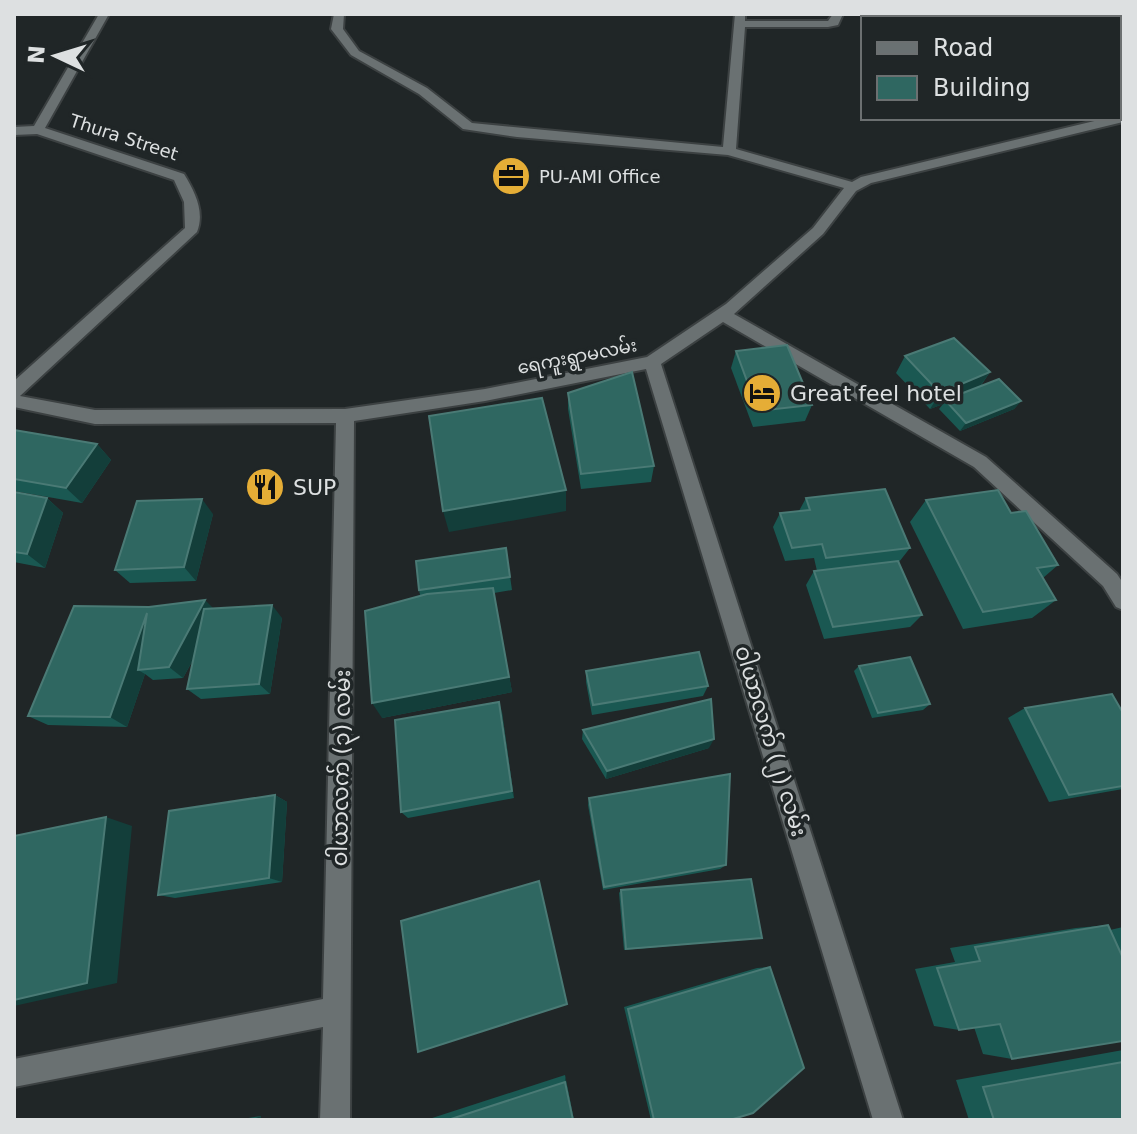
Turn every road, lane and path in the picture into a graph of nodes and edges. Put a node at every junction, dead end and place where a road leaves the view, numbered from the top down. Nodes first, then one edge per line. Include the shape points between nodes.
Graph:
1 (104, 14) edge
2 (339, 14) edge
3 (838, 14) edge
4 (740, 19) edge
5 (1103, 120) edge
6 (1062, 124) edge
7 (38, 130) junction
8 (14, 131) edge
9 (729, 151) junction
10 (855, 187) junction
11 (723, 315) junction
12 (652, 362) junction
13 (14, 391) edge
14 (14, 401) edge
15 (345, 416) junction
16 (1123, 601) edge
17 (338, 1010) junction
18 (14, 1073) edge
19 (335, 1120) edge
20 (888, 1120) edge

1 - 7 street, Thura Street
2 - 9 street via 337,29 355,53 423,91 468,126
3 - 4 street via 828,24
4 - 9 street
5 - 6 street, ရေကူးရွာမလမ်း
6 - 10 street, ရေကူးရွာမလမ်း
7 - 8 street
7 - 13 street, Thura Street via 179,177 194,212 192,229
9 - 10 street
10 - 11 street, ရေကူးရွာမလမ်း via 818,231
11 - 12 street, ရေကူးရွာမလမ်း
11 - 16 street via 980,462 1110,580
12 - 15 street, ရေကူးရွာမလမ်း
12 - 20 street, ဝါယာလက် (၂) လမ်း
14 - 15 street, ရေကူးရွာမလမ်း via 95,417
15 - 17 street, ဝါယာလက် (၃) လမ်း
17 - 18 street
17 - 19 street, ဝါယာလက် (၃) လမ်း

